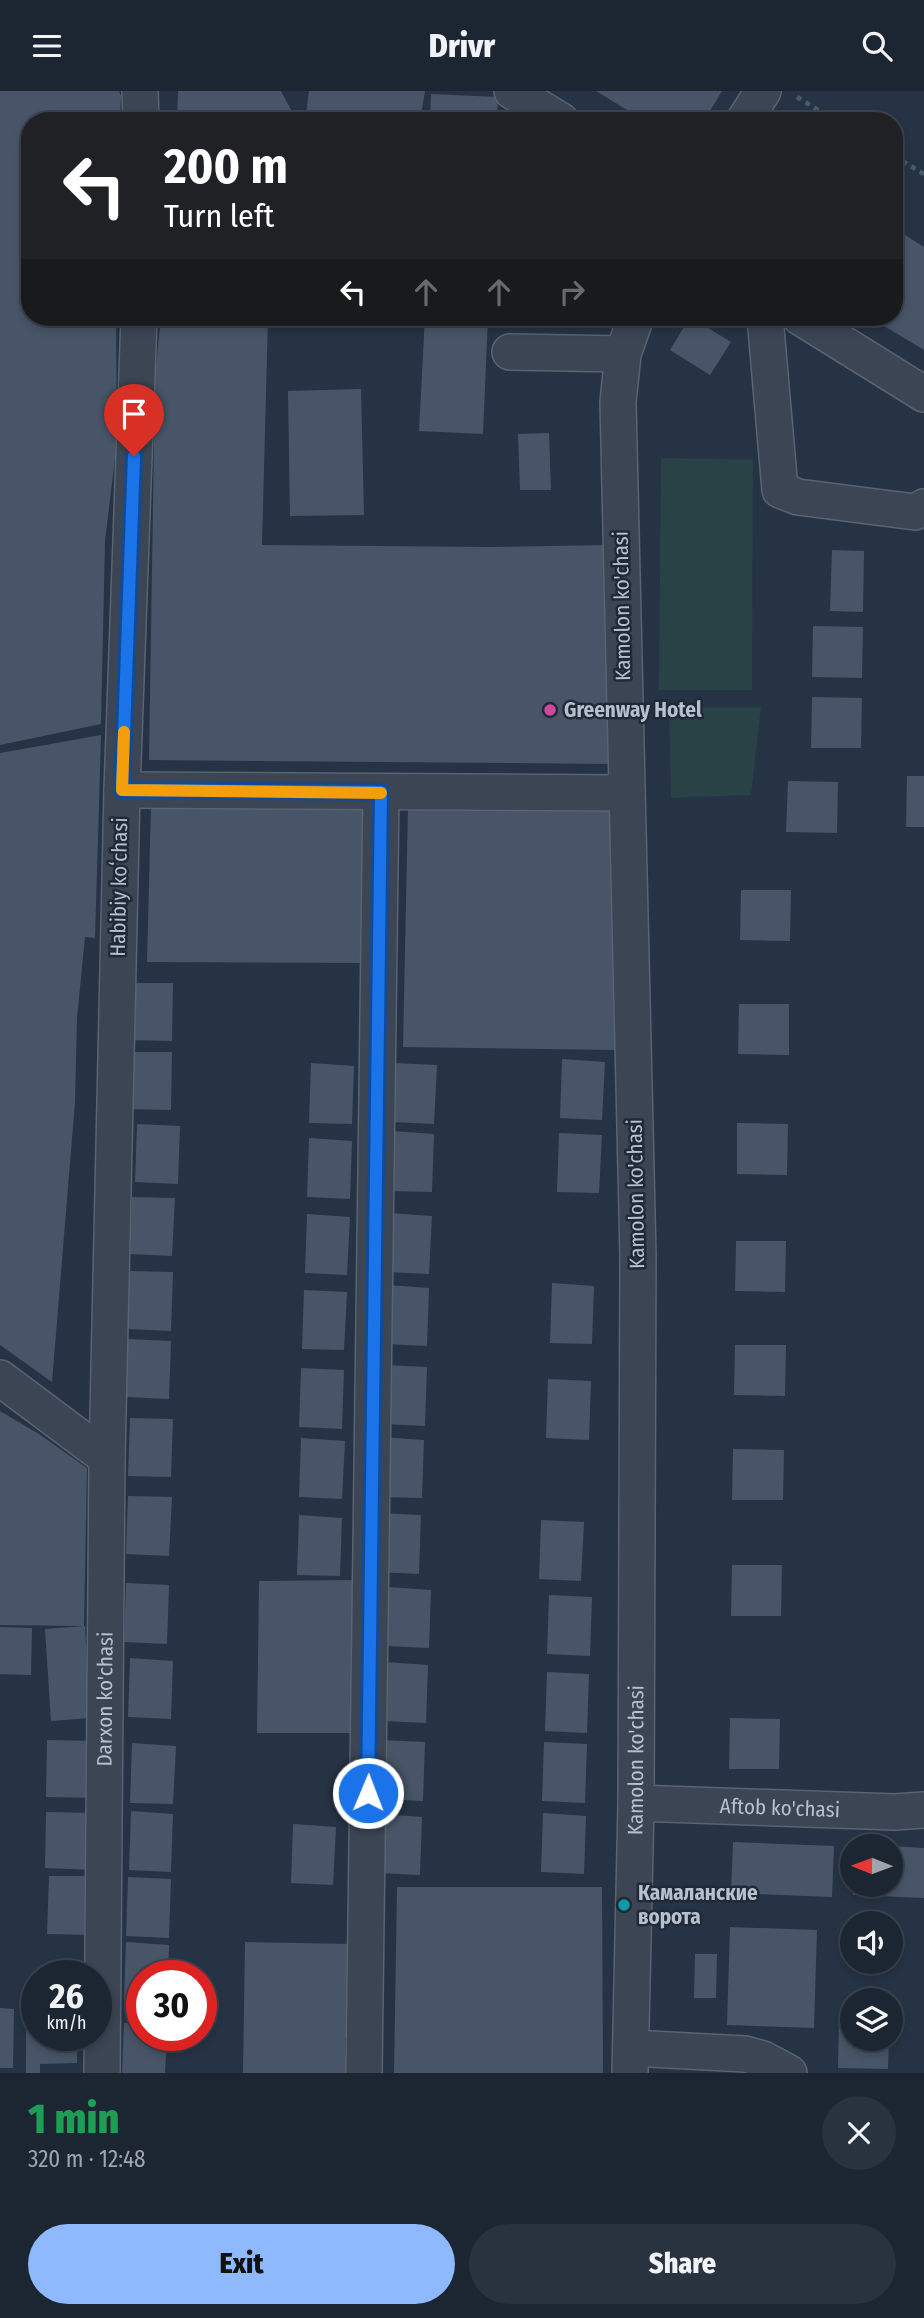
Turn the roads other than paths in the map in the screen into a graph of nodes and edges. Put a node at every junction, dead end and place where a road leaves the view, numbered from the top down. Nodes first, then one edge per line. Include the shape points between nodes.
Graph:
1 (140, 91) edge
2 (512, 91) edge
3 (763, 91) edge
4 (141, 112) edge
5 (546, 112) edge
6 (750, 112) edge
7 (139, 326) edge
8 (633, 326) edge
9 (766, 326) edge
10 (814, 326) edge
11 (510, 352) dead end
12 (623, 354) junction
13 (924, 394) edge
14 (924, 507) edge
15 (122, 790) junction
16 (381, 792) junction
17 (627, 793) junction
18 (0, 1378) edge
19 (107, 1458) junction
20 (636, 1803) junction
21 (924, 1810) edge
22 (630, 2060) edge
23 (102, 2073) edge
24 (364, 2073) edge
25 (789, 2073) edge

1 - 4 street
2 - 5 street
3 - 6 street
7 - 15 street, Habibiy koʻchasi
8 - 12 street, Kamolon ko'chasi
9 - 14 street via 780,490 798,497 915,512
10 - 13 street
11 - 12 street
12 - 17 street, Kamolon ko'chasi via 618,402
15 - 16 street
15 - 19 street, Habibiy koʻchasi
16 - 17 street
16 - 24 street
17 - 20 street, Kamolon ko'chasi via 638,1256
18 - 19 street
19 - 23 street, Darxon ko'chasi
20 - 21 street, Aftob ko'chasi
20 - 22 street, Kamolon ko'chasi
22 - 25 street via 745,2054

